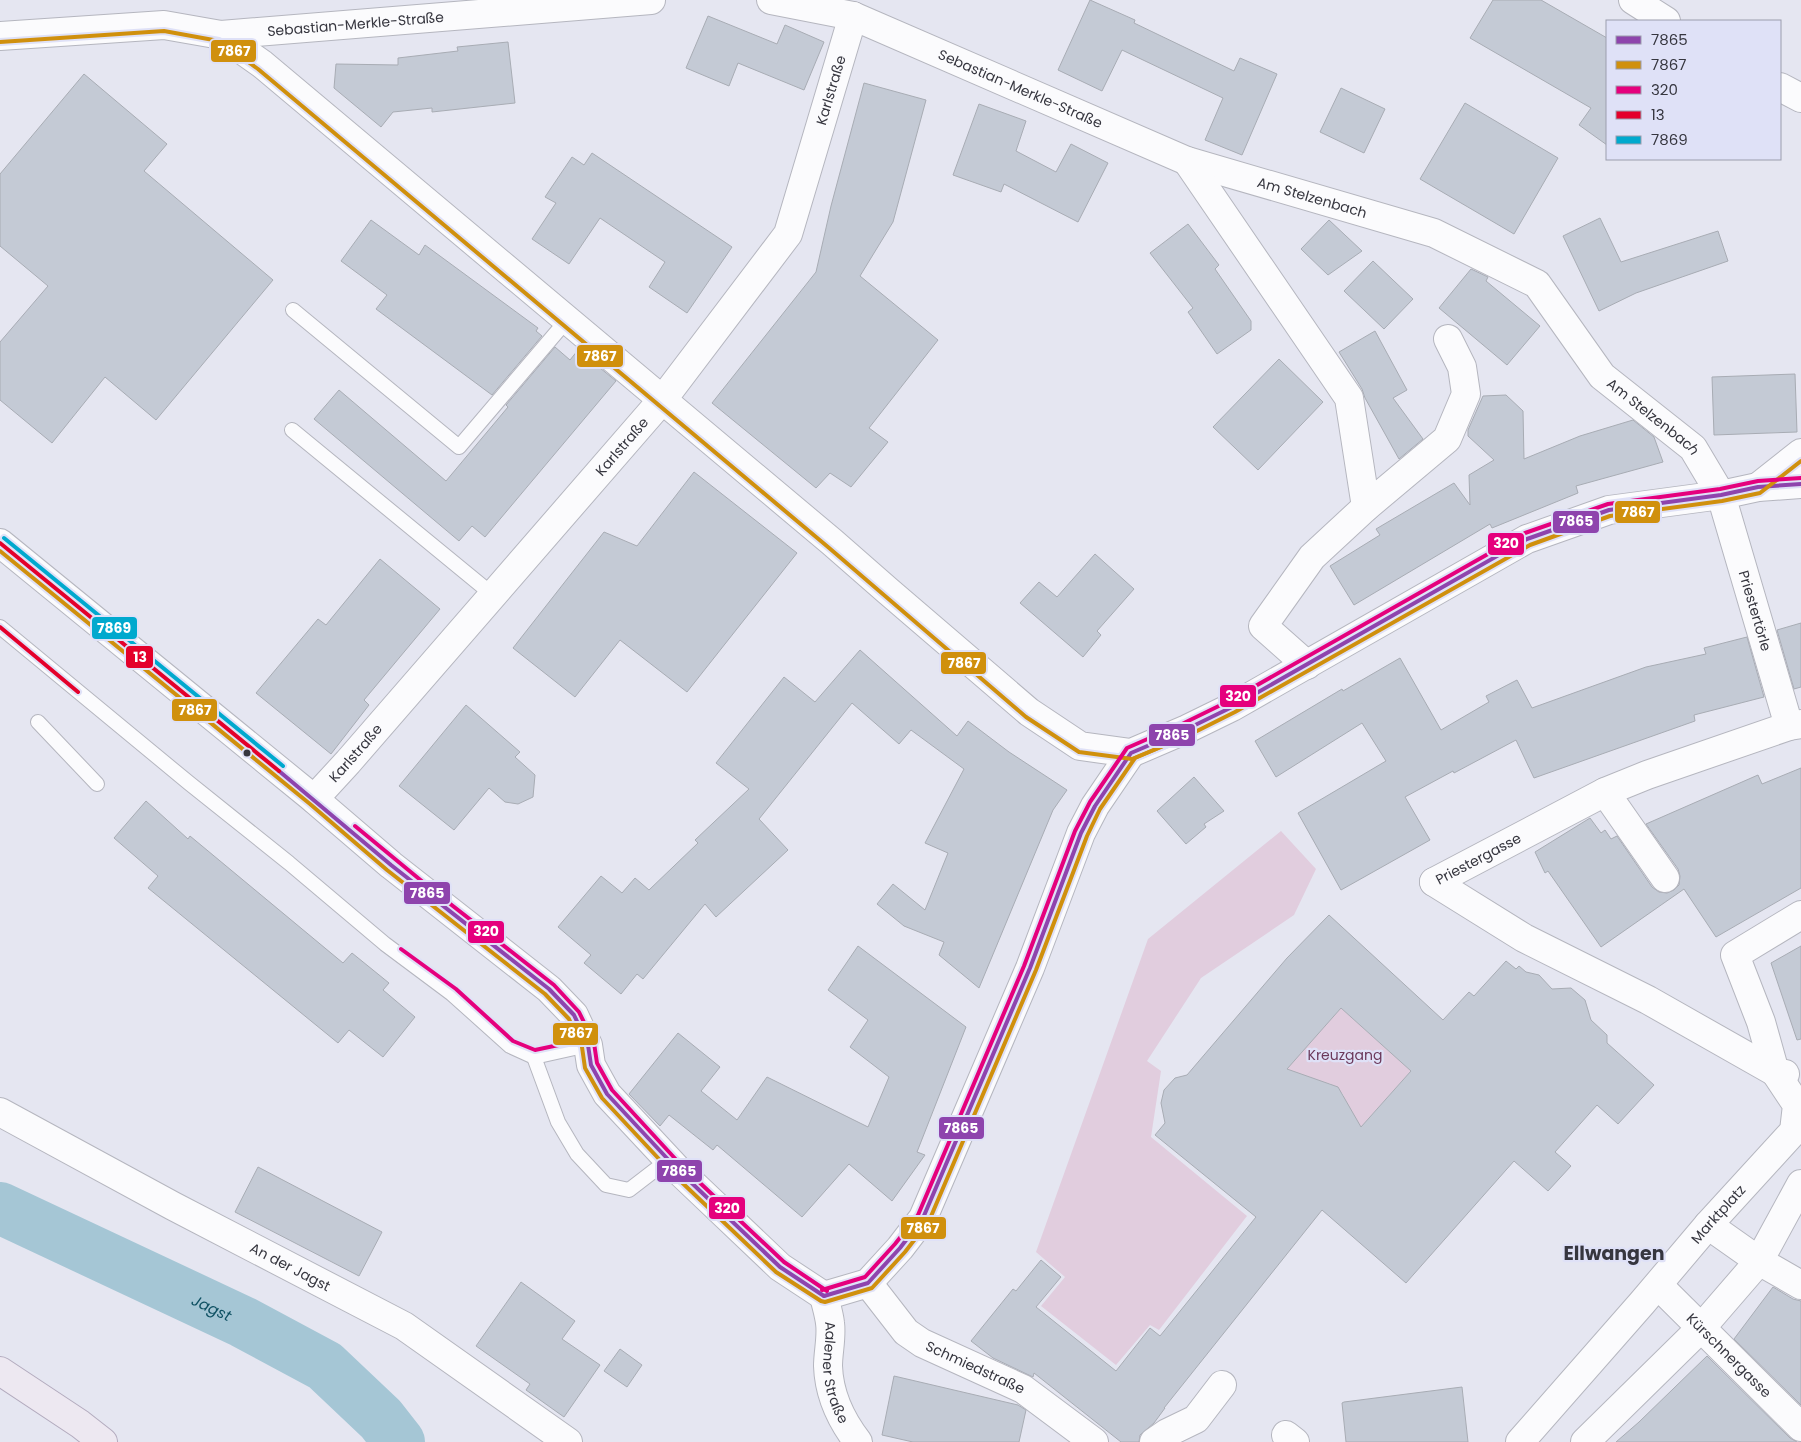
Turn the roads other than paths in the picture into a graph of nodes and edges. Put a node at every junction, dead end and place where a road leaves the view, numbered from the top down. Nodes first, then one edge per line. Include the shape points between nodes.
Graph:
1 (652, 0) edge
2 (771, 0) edge
3 (1633, 0) edge
4 (853, 16) junction
5 (1664, 20) edge
6 (221, 35) junction
7 (0, 36) edge
8 (1781, 88) edge
9 (1801, 98) edge
10 (1187, 161) junction
11 (293, 310) dead end
12 (567, 320) junction
13 (1448, 339) dead end
14 (663, 400) junction
15 (292, 430) dead end
16 (1801, 453) edge
17 (1801, 484) edge
18 (1758, 487) junction
19 (1721, 496) junction
20 (1366, 507) junction
21 (0, 544) edge
22 (493, 595) junction
23 (0, 626) edge
24 (1307, 664) junction
25 (38, 722) dead end
26 (1795, 725) edge
27 (1131, 752) junction
28 (97, 784) dead end
29 (1605, 792) junction
30 (314, 799) junction
31 (1665, 878) dead end
32 (1801, 915) edge
33 (588, 1045) junction
34 (534, 1057) junction
35 (1788, 1075) edge
36 (0, 1112) edge
37 (668, 1160) junction
38 (1801, 1184) edge
39 (1708, 1225) junction
40 (1758, 1261) junction
41 (868, 1283) junction
42 (1658, 1285) junction
43 (1801, 1285) edge
44 (824, 1296) junction
45 (1702, 1328) junction
46 (0, 1371) edge
47 (1222, 1385) dead end
48 (1801, 1427) edge
49 (103, 1442) edge
50 (568, 1442) edge
51 (858, 1442) edge
52 (1093, 1442) edge
53 (1154, 1442) edge
54 (1520, 1442) edge
55 (1585, 1442) edge

1 - 6 street, Sebastian-Merkle-Straße
2 - 4 street, Sebastian-Merkle-Straße
3 - 5 street
4 - 10 street, Sebastian-Merkle-Straße
4 - 14 street, Karlstraße via 788,234
6 - 7 street, Sebastian-Merkle-Straße via 164,25
6 - 12 street via 262,64
8 - 9 street
10 - 19 street, Am Stelzenbach via 1434,233 1537,284 1602,376 1693,448
10 - 20 street via 1349,398
11 - 12 lane via 459,447
12 - 14 street
13 - 20 street via 1462,367 1466,394 1447,439
14 - 22 street, Karlstraße
14 - 27 street via 1028,712 1080,746
15 - 22 lane
16 - 18 street
17 - 18 street
18 - 19 street
19 - 24 street via 1609,510 1527,539
19 - 26 street, Priestertörle
20 - 24 street via 1312,558 1263,626
21 - 30 street
22 - 30 street, Karlstraße
23 - 34 lane via 385,944 452,994 510,1046
24 - 27 street via 1232,707
25 - 28 lane
26 - 29 street, Priestergasse
27 - 41 street via 1081,833 1030,968 923,1218
29 - 31 street
29 - 35 street, Priestergasse via 1434,882 1524,938
30 - 33 street via 391,865 549,989 574,1015
32 - 35 street, Marktplatz via 1735,955 1761,1022
33 - 34 lane
33 - 37 street via 591,1065 607,1094
34 - 37 lane via 558,1122 577,1154 606,1185 630,1190
35 - 39 street, Marktplatz via 1797,1105 1794,1131
36 - 50 street, An der Jagst via 404,1326
37 - 44 street via 780,1267
38 - 40 street
39 - 40 street
39 - 42 street, Marktplatz
40 - 43 street
40 - 45 street
41 - 44 street
41 - 52 street, Schmiedstraße via 906,1332 922,1344 1023,1389
42 - 45 street, Kürschnergasse
42 - 54 street, Marktplatz
44 - 51 street, Aalener Straße via 830,1324 828,1367 831,1389 837,1408
45 - 48 street, Kürschnergasse
45 - 55 street
46 - 49 main road
47 - 53 street via 1196,1419

